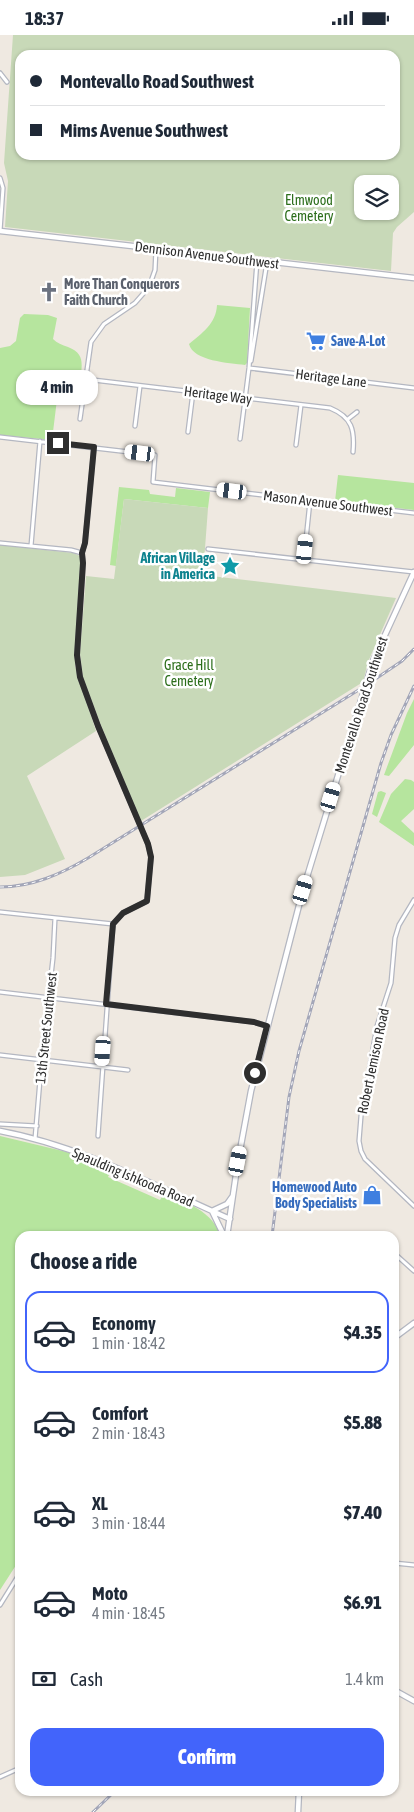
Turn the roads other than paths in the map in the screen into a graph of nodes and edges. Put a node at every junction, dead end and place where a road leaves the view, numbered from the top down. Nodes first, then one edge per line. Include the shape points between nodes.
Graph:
1 (0, 73) edge
2 (7, 82) dead end
3 (0, 178) edge
4 (0, 231) edge
5 (156, 249) junction
6 (257, 261) junction
7 (267, 262) junction
8 (414, 278) edge
9 (249, 368) junction
10 (85, 379) junction
11 (140, 386) junction
12 (414, 388) edge
13 (193, 392) junction
14 (245, 398) junction
15 (301, 405) junction
16 (357, 412) dead end
17 (80, 419) dead end
18 (347, 419) junction
19 (135, 425) dead end
20 (188, 432) dead end
21 (0, 437) edge
22 (240, 439) dead end
23 (40, 441) junction
24 (296, 445) dead end
25 (94, 447) junction
26 (353, 452) dead end
27 (310, 501) junction
28 (414, 513) edge
29 (0, 543) edge
30 (31, 546) junction
31 (208, 549) dead end
32 (82, 553) junction
33 (304, 559) junction
34 (414, 572) edge
35 (414, 900) edge
36 (0, 912) edge
37 (55, 918) junction
38 (113, 924) junction
39 (0, 992) edge
40 (48, 997) junction
41 (106, 1004) junction
42 (267, 1026) junction
43 (0, 1055) edge
44 (42, 1059) junction
45 (102, 1067) junction
46 (128, 1070) dead end
47 (0, 1124) edge
48 (37, 1127) junction
49 (0, 1131) edge
50 (98, 1136) dead end
51 (35, 1139) junction
52 (233, 1195) junction
53 (414, 1206) edge
54 (212, 1211) junction
55 (230, 1219) junction
56 (223, 1231) edge
57 (227, 1231) edge
58 (399, 1258) edge
59 (414, 1271) edge
60 (414, 1323) edge
61 (399, 1334) edge
62 (399, 1564) edge
63 (414, 1565) edge
64 (15, 1581) edge
65 (0, 1605) edge
66 (399, 1693) edge
67 (414, 1701) edge
68 (15, 1771) edge
69 (0, 1777) edge
70 (299, 1796) edge
71 (298, 1812) edge

1 - 2 street
3 - 4 street
4 - 5 main road, Dennison Avenue Southwest
5 - 6 main road, Dennison Avenue Southwest
5 - 10 street via 155,270 149,287 135,303 104,324 91,342
6 - 7 main road, Dennison Avenue Southwest
6 - 9 street
7 - 8 main road, Dennison Avenue Southwest
7 - 9 street
9 - 12 street, Heritage Lane
9 - 14 street
10 - 11 street, Heritage Way
10 - 17 street
11 - 13 street, Heritage Way
11 - 19 street
13 - 14 street, Heritage Way
13 - 20 street
14 - 15 street, Heritage Way
14 - 22 street
15 - 18 street, Heritage Way via 330,409
15 - 24 street
16 - 18 street
18 - 26 street via 353,429
21 - 23 street
23 - 25 street
23 - 30 street
25 - 27 street, Mason Avenue Southwest via 155,455 153,482
25 - 32 street
27 - 28 street, Mason Avenue Southwest
27 - 33 street
29 - 30 street
30 - 32 street
31 - 33 street
32 - 38 street via 77,655 80,677 151,857 147,901 123,913
33 - 34 street
34 - 42 main road, Montevallo Road Southwest via 373,661 303,890
35 - 53 street, Robert Jemison Road via 395,938 390,983 377,1026 359,1141 365,1159
36 - 37 street
37 - 38 street
37 - 40 street, 13th Street Southwest
38 - 41 street
39 - 40 street
40 - 41 street
40 - 44 street, 13th Street Southwest
41 - 42 street
41 - 45 street
42 - 52 main road, Montevallo Road Southwest via 250,1094
43 - 44 street
44 - 45 street
44 - 48 street, 13th Street Southwest
45 - 46 street
45 - 50 street
47 - 48 street
48 - 51 street, 13th Street Southwest
49 - 51 main road, Spaulding Ishkooda Road
51 - 54 main road, Spaulding Ishkooda Road via 69,1149 153,1183
52 - 54 main road via 227,1204
52 - 55 main road, Montevallo Road Southwest
54 - 55 main road, Spaulding Ishkooda Road
54 - 56 main road
55 - 57 main road
58 - 59 street
60 - 61 main road
62 - 63 street
64 - 65 street
66 - 67 main road
68 - 69 street
70 - 71 main road

